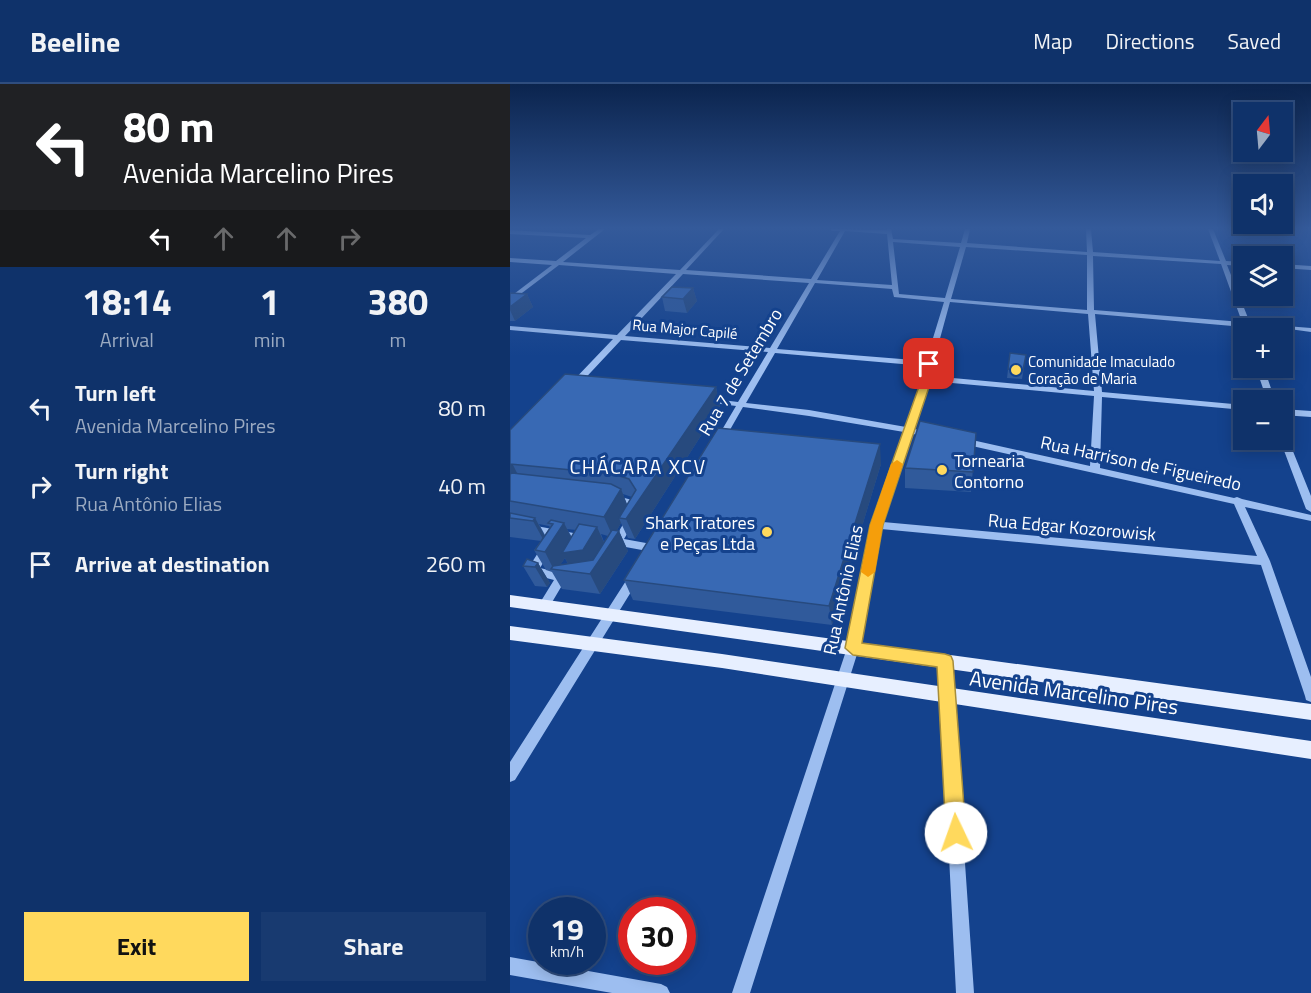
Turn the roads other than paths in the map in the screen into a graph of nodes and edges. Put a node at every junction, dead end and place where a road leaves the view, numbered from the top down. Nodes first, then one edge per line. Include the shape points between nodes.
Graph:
1 (548, 271) edge
2 (672, 271) edge
3 (819, 271) edge
4 (892, 271) edge
5 (955, 271) edge
6 (1091, 271) edge
7 (1226, 271) edge
8 (681, 272) junction
9 (813, 281) junction
10 (894, 287) junction
11 (510, 300) edge
12 (947, 300) junction
13 (1091, 312) junction
14 (1244, 318) edge
15 (1233, 326) edge
16 (510, 328) edge
17 (1293, 329) edge
18 (1311, 330) edge
19 (620, 338) junction
20 (774, 350) junction
21 (929, 364) junction
22 (927, 378) junction
23 (571, 388) junction
24 (582, 389) edge
25 (1098, 394) junction
26 (563, 396) edge
27 (697, 399) edge
28 (742, 404) junction
29 (1233, 407) edge
30 (1293, 413) edge
31 (1311, 414) edge
32 (908, 429) junction
33 (943, 437) edge
34 (955, 439) edge
35 (1288, 450) edge
36 (712, 452) edge
37 (1095, 470) junction
38 (599, 496) edge
39 (1237, 500) junction
40 (1311, 509) edge
41 (1311, 518) edge
42 (510, 525) edge
43 (877, 525) junction
44 (557, 533) junction
45 (585, 538) junction
46 (617, 542) junction
47 (579, 548) edge
48 (653, 548) edge
49 (572, 558) edge
50 (607, 559) edge
51 (1265, 561) junction
52 (641, 567) edge
53 (560, 578) junction
54 (581, 580) edge
55 (510, 601) edge
56 (544, 606) junction
57 (610, 615) junction
58 (510, 633) edge
59 (591, 645) junction
60 (853, 648) junction
61 (945, 661) junction
62 (842, 681) junction
63 (1311, 696) edge
64 (948, 697) junction
65 (1311, 712) edge
66 (1311, 750) edge
67 (510, 776) edge
68 (510, 966) edge
69 (661, 993) edge
70 (741, 993) edge
71 (965, 993) edge

1 - 11 street
2 - 8 street
3 - 9 street, Rua 7 de Setembro
4 - 10 street
5 - 12 street, Rua Antônio Elias
6 - 13 street
7 - 14 street
8 - 9 street
8 - 19 street
9 - 10 street
9 - 20 street, Rua 7 de Setembro
10 - 12 street via 896,296
12 - 13 street
12 - 21 street, Rua Antônio Elias
13 - 15 street
13 - 25 street
16 - 19 street, Rua Major Capilé
17 - 18 street
19 - 20 street, Rua Major Capilé
19 - 23 street
20 - 21 street, Rua Major Capilé
20 - 28 street, Rua 7 de Setembro
21 - 22 street, Rua Antônio Elias
22 - 25 street
22 - 32 street, Rua Antônio Elias
23 - 24 street
23 - 26 street
25 - 29 street
25 - 37 street
27 - 28 street
28 - 32 street
28 - 36 street, Rua 7 de Setembro
30 - 31 street
32 - 33 street
32 - 43 street, Rua Antônio Elias
34 - 37 street, Rua Harrison de Figueiredo
35 - 40 street
37 - 39 street, Rua Harrison de Figueiredo
38 - 46 street via 632,502 637,509
39 - 41 street, Rua Harrison de Figueiredo
39 - 51 street
42 - 44 street
43 - 51 street, Rua Edgar Kozorowisk
43 - 60 street, Rua Antônio Elias
44 - 45 street
44 - 53 street via 534,567 538,574
45 - 46 street
45 - 47 street
46 - 48 street
46 - 50 street
49 - 53 street
51 - 63 street
52 - 57 street
53 - 54 street
53 - 56 street
55 - 56 main road, Avenida Marcelino Pires
56 - 57 main road, Avenida Marcelino Pires
57 - 59 street
57 - 60 main road, Avenida Marcelino Pires
58 - 59 main road, Avenida Marcelino Pires
59 - 62 main road, Avenida Marcelino Pires
59 - 67 street
60 - 61 main road, Avenida Marcelino Pires
60 - 62 street, Rua Antônio Elias
61 - 64 street
61 - 65 main road, Avenida Marcelino Pires
62 - 64 main road, Avenida Marcelino Pires
62 - 70 street, Rua Antônio Elias
64 - 66 main road, Avenida Marcelino Pires
64 - 71 street
68 - 69 street

